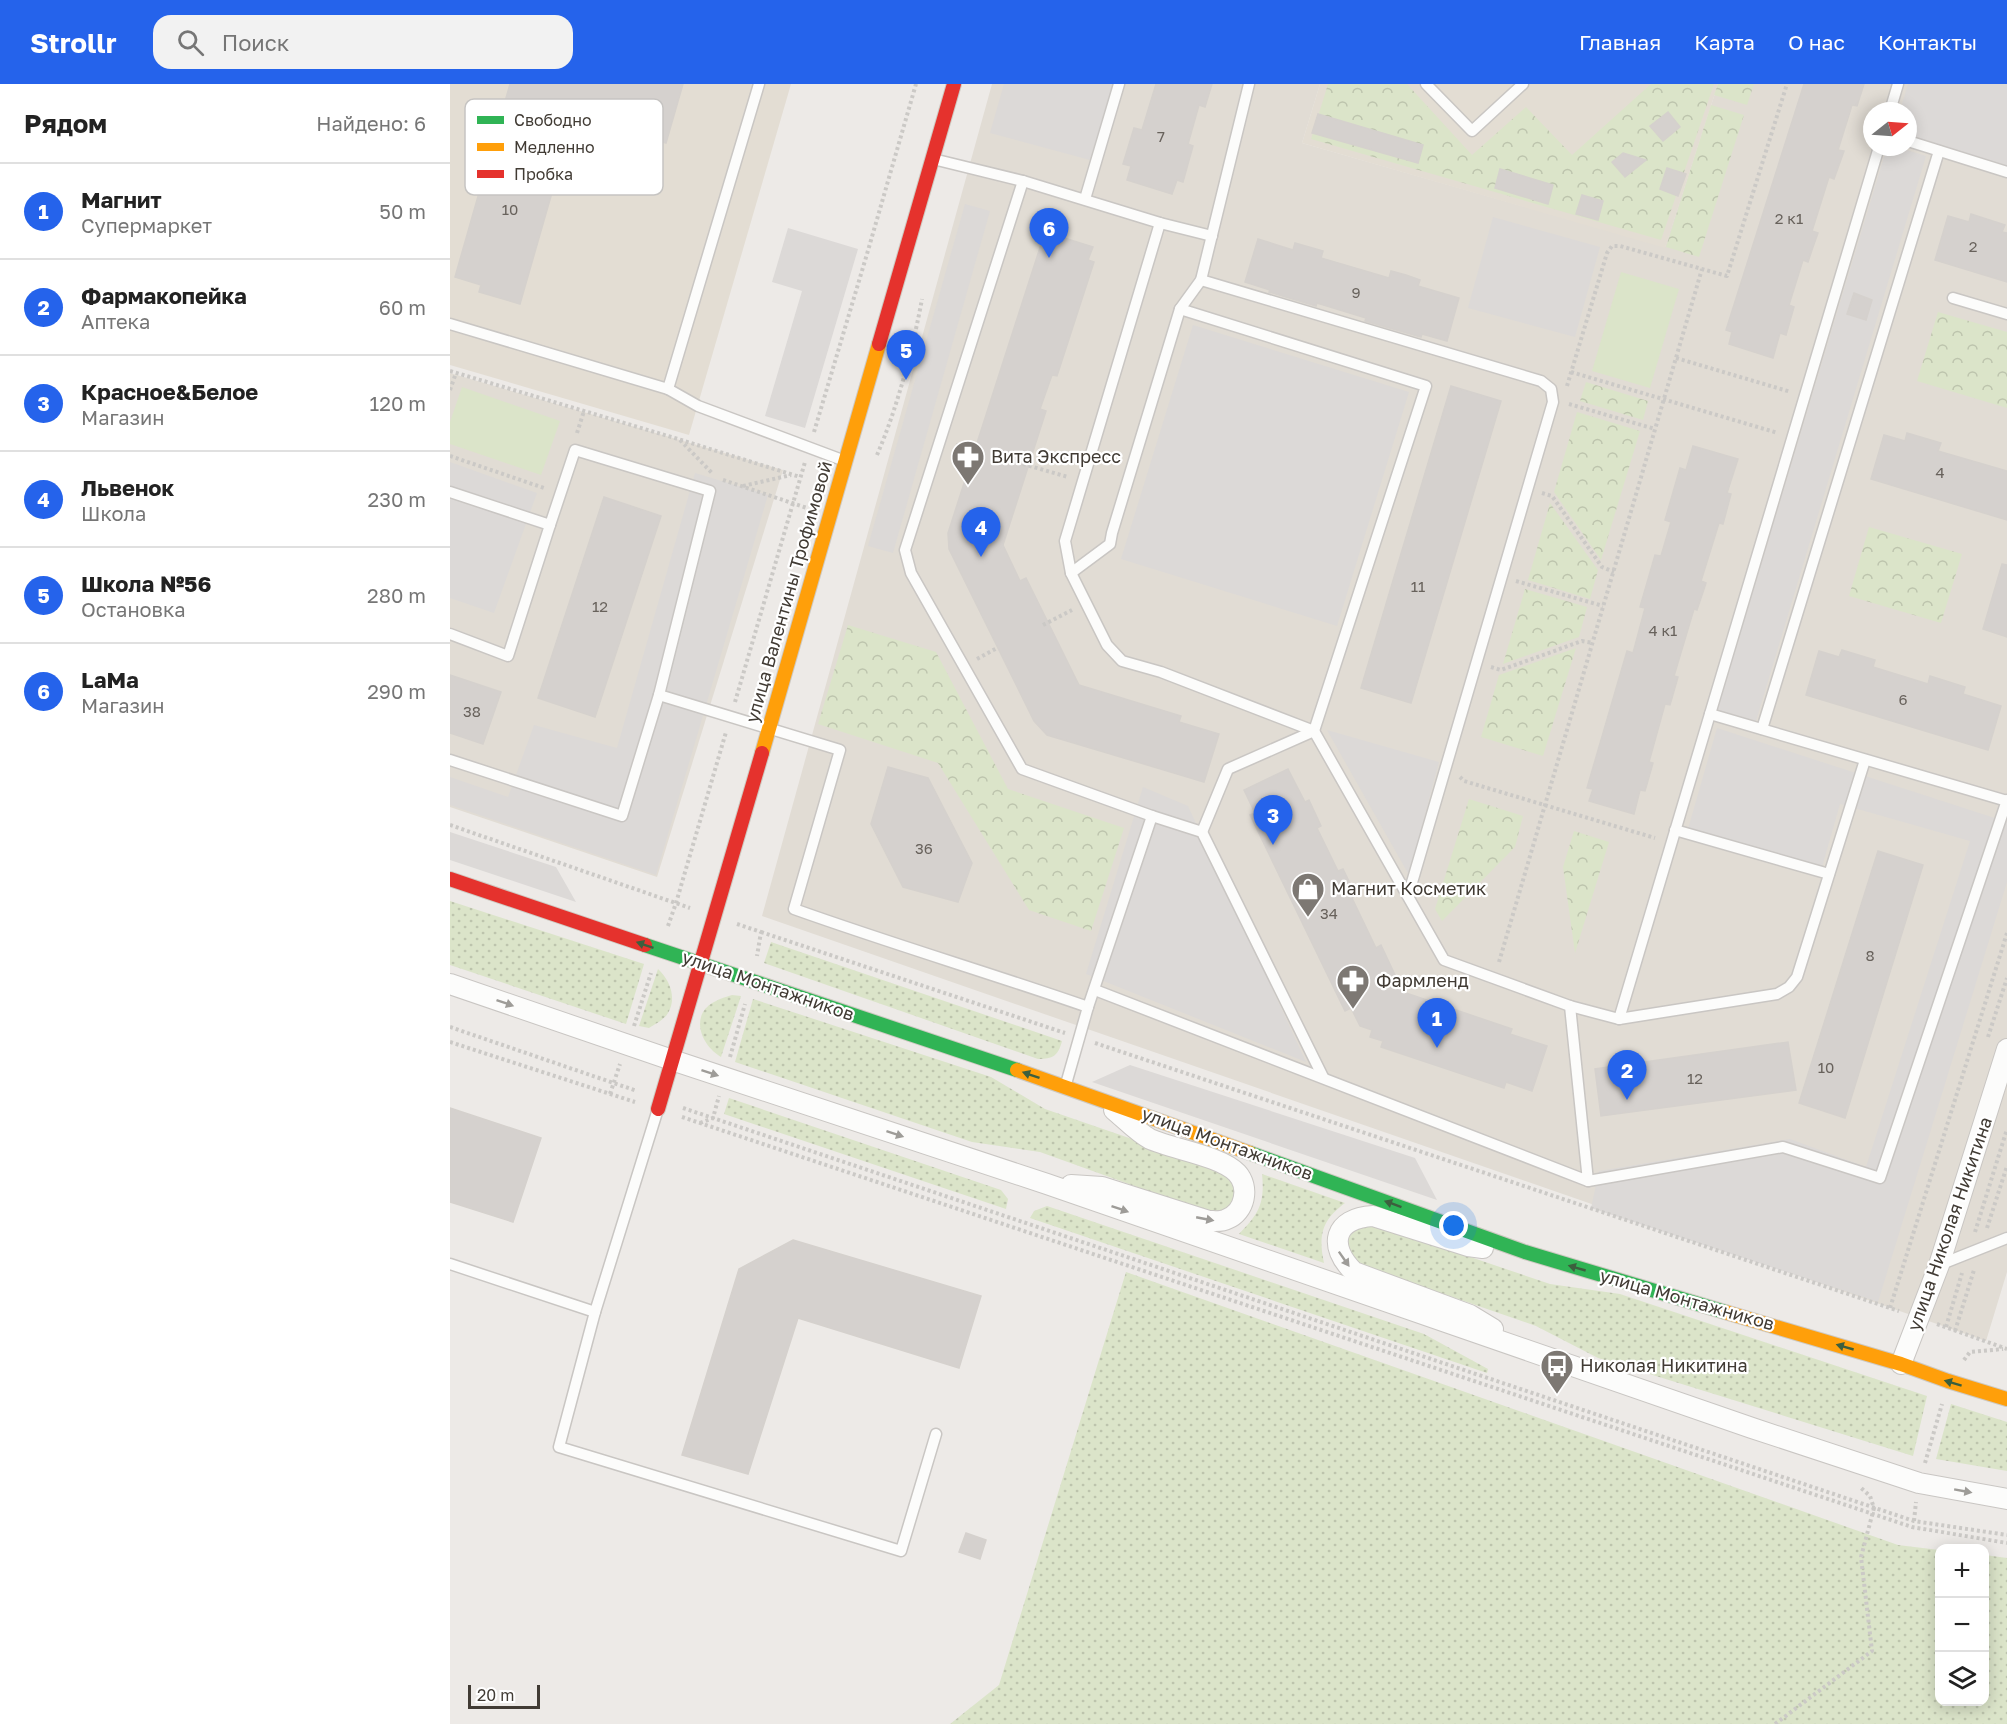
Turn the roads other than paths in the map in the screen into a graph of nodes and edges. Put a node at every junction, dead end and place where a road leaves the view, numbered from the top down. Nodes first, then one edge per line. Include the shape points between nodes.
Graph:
1 (759, 84) edge
2 (954, 84) edge
3 (1119, 84) edge
4 (1249, 84) edge
5 (1426, 84) edge
6 (1523, 84) edge
7 (1898, 84) edge
8 (1893, 102) edge
9 (1917, 144) edge
10 (1940, 151) junction
11 (1876, 156) edge
12 (933, 159) junction
13 (2007, 172) edge
14 (1023, 181) junction
15 (1085, 200) junction
16 (1160, 223) junction
17 (1212, 236) junction
18 (1201, 280) junction
19 (1953, 298) dead end
20 (1180, 309) junction
21 (2007, 314) edge
22 (450, 324) edge
23 (668, 389) junction
24 (845, 461) junction
25 (450, 492) edge
26 (550, 525) junction
27 (1071, 573) junction
28 (450, 634) edge
29 (659, 694) junction
30 (1710, 714) junction
31 (770, 727) junction
32 (1762, 729) junction
33 (1314, 731) junction
34 (450, 760) edge
35 (1865, 760) junction
36 (2007, 801) edge
37 (1152, 816) junction
38 (1675, 830) junction
39 (1202, 832) junction
40 (1829, 874) junction
41 (450, 879) edge
42 (1408, 896) junction
43 (700, 963) junction
44 (450, 984) edge
45 (1095, 990) junction
46 (1570, 1006) junction
47 (1088, 1007) junction
48 (1619, 1019) junction
49 (2007, 1049) edge
50 (672, 1060) junction
51 (1323, 1077) junction
52 (1065, 1086) junction
53 (1099, 1098) junction
54 (659, 1104) joint
55 (1588, 1180) junction
56 (1047, 1184) junction
57 (2007, 1239) edge
58 (1525, 1252) junction
59 (450, 1264) edge
60 (1939, 1265) junction
61 (595, 1311) junction
62 (1522, 1348) junction
63 (1901, 1364) junction
64 (2007, 1398) edge
65 (936, 1434) dead end
66 (2007, 1499) edge

1 - 23 lane
2 - 12 street, улица Валентины Трофимовой
3 - 15 lane
4 - 17 lane
5 - 6 lane via 1472,131
7 - 8 lane
9 - 10 lane
10 - 13 lane
10 - 32 lane
11 - 30 lane
12 - 14 lane
12 - 24 street, улица Валентины Трофимовой
14 - 15 lane
14 - 37 lane via 905,550 911,573 1022,769
15 - 16 lane
16 - 17 lane
16 - 27 lane via 1065,542
17 - 18 lane
18 - 20 lane
18 - 42 lane via 1541,381 1551,389 1553,402
19 - 21 lane
20 - 27 lane via 1110,544
20 - 33 lane via 1426,386
22 - 23 lane
23 - 24 lane via 698,406
24 - 31 street, улица Валентины Трофимовой
25 - 26 lane
26 - 28 lane via 508,656
26 - 29 lane via 575,450 710,491
27 - 33 lane via 1107,645 1122,661 1161,672
29 - 31 lane
29 - 34 lane via 622,816
30 - 32 lane
30 - 38 lane
31 - 43 street, улица Валентины Трофимовой
31 - 47 lane via 840,750 794,909
32 - 35 lane
33 - 39 lane via 1228,769
33 - 42 lane
35 - 36 lane
35 - 40 lane
36 - 55 lane via 1880,1178 1783,1147
37 - 39 lane
37 - 45 lane
38 - 40 lane
38 - 48 lane
39 - 51 lane
40 - 48 lane via 1797,977 1789,987 1777,994
43 -> 41 street, улица Монтажников
42 - 46 lane via 1444,960
43 - 50 street, улица Валентины Трофимовой
52 -> 43 street, улица Монтажников
44 -> 50 street
45 - 47 lane
45 - 51 lane
46 - 48 lane
46 - 55 lane
47 - 52 lane
49 - 60 street, улица Николая Никитина
50 - 54 street, улица Валентины Трофимовой
50 -> 56 street
51 - 55 lane
52 - 53 street, улица Монтажников
56 -> 53 street via 1102,1187 1209,1221 1226,1220 1242,1206 1245,1196 1237,1172 1150,1138
58 -> 53 street, улица Монтажников
54 - 61 lane
56 -> 62 street
57 - 60 lane
58 -> 62 street via 1468,1246 1373,1216 1349,1221 1338,1239 1344,1263 1354,1272 1470,1315
63 -> 58 street, улица Монтажников
59 - 61 lane
60 - 63 street, улица Николая Никитина
61 - 65 lane via 559,1447 901,1551
62 -> 66 street via 1919,1483
64 -> 63 street, улица Монтажников

